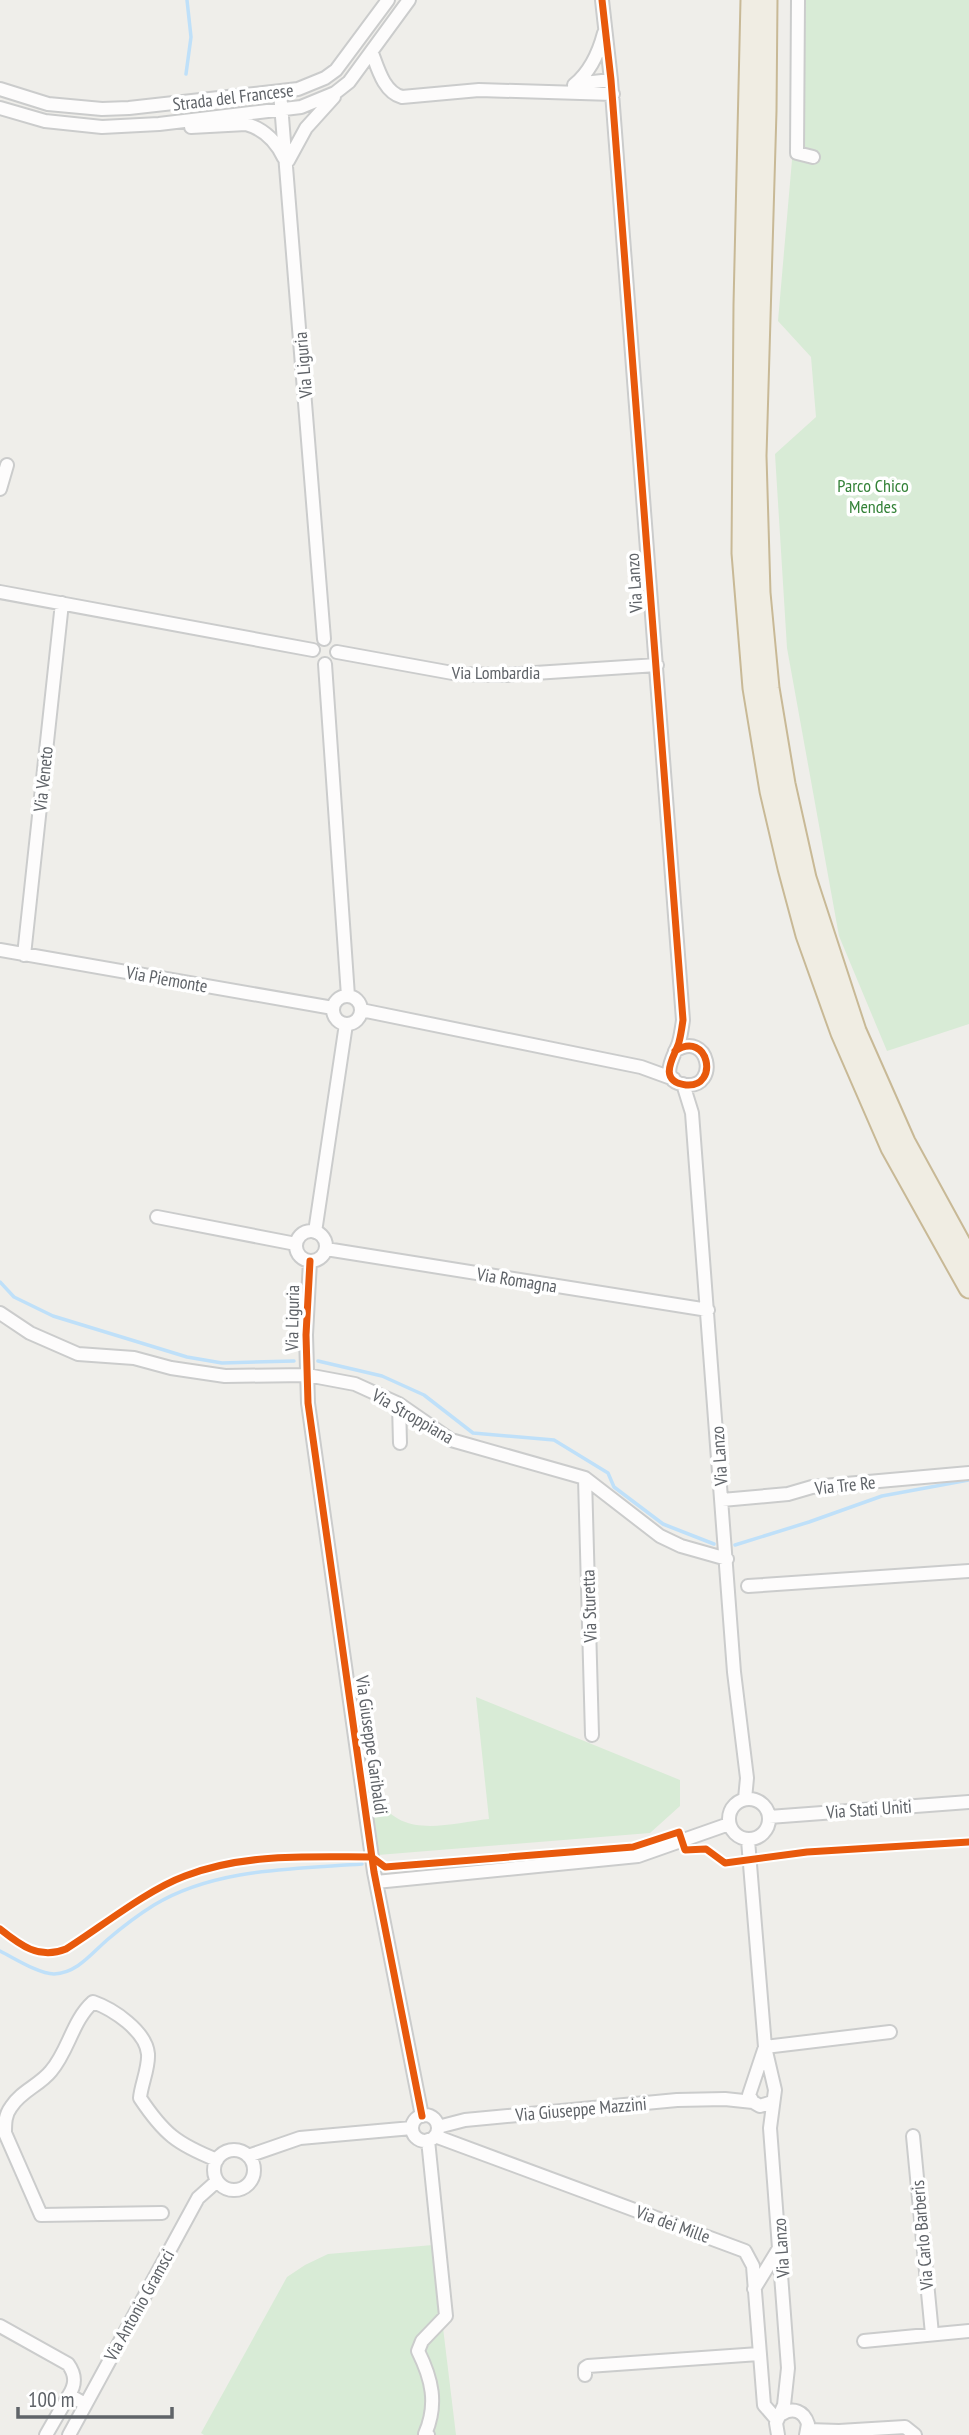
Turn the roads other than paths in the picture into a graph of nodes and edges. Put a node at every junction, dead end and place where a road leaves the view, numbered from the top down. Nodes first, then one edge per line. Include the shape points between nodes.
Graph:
1 (388, 0) edge
2 (409, 0) edge
3 (601, 0) edge
4 (751, 0) edge
5 (767, 0) edge
6 (797, 0) edge
7 (606, 26) junction
8 (372, 53) junction
9 (611, 80) junction
10 (349, 82) junction
11 (574, 85) junction
12 (0, 89) edge
13 (280, 92) junction
14 (555, 92) junction
15 (612, 94) junction
16 (0, 108) edge
17 (80, 108) junction
18 (282, 109) junction
19 (165, 123) junction
20 (79, 125) junction
21 (813, 157) dead end
22 (286, 165) junction
23 (7, 465) dead end
24 (0, 489) edge
25 (0, 592) edge
26 (62, 603) junction
27 (324, 639) junction
28 (313, 650) junction
29 (337, 652) junction
30 (325, 664) junction
31 (657, 665) junction
32 (0, 950) edge
33 (24, 955) junction
34 (348, 996) junction
35 (333, 1008) junction
36 (361, 1010) junction
37 (683, 1020) junction
38 (346, 1024) junction
39 (697, 1049) junction
40 (673, 1054) junction
41 (641, 1066) junction
42 (678, 1081) junction
43 (698, 1082) junction
44 (692, 1113) junction
45 (157, 1217) dead end
46 (316, 1231) junction
47 (296, 1244) junction
48 (326, 1249) junction
49 (969, 1259) edge
50 (310, 1261) junction
51 (969, 1288) edge
52 (708, 1310) junction
53 (0, 1313) edge
54 (307, 1376) junction
55 (399, 1404) junction
56 (400, 1443) dead end
57 (969, 1473) edge
58 (585, 1478) junction
59 (722, 1500) junction
60 (727, 1559) junction
61 (969, 1572) edge
62 (748, 1586) dead end
63 (593, 1734) dead end
64 (745, 1800) junction
65 (969, 1802) edge
66 (769, 1817) junction
67 (729, 1824) junction
68 (748, 1840) junction
69 (375, 1877) junction
70 (890, 2032) dead end
71 (765, 2047) junction
72 (752, 2085) junction
73 (774, 2096) junction
74 (725, 2099) junction
75 (755, 2104) junction
76 (422, 2116) junction
77 (770, 2128) junction
78 (412, 2129) junction
79 (433, 2135) junction
80 (913, 2136) dead end
81 (248, 2156) junction
82 (216, 2160) junction
83 (218, 2180) junction
84 (162, 2213) dead end
85 (781, 2245) junction
86 (754, 2289) junction
87 (0, 2326) edge
88 (969, 2331) edge
89 (932, 2334) junction
90 (864, 2341) dead end
91 (760, 2354) junction
92 (788, 2368) junction
93 (585, 2375) dead end
94 (69, 2395) junction
95 (85, 2404) junction
96 (797, 2411) junction
97 (776, 2426) edge
98 (807, 2432) edge
99 (46, 2435) edge
100 (69, 2435) edge
101 (428, 2435) edge
102 (915, 2435) edge

1 - 13 street, Strada del Francese via 337,70 313,85
2 - 8 street, Strada del Francese
3 - 7 street, Via Lanzo
4 - 51 highway via 742,553 753,688 770,792 806,935 841,1033 891,1148
5 - 49 highway via 757,456 760,593 769,688 806,877 856,1031 905,1142
6 - 21 street via 797,153
7 - 9 street, Via Lanzo
7 - 11 street via 591,64
8 - 10 street, Strada del Francese
8 - 14 street via 388,89 402,97 479,90
9 - 11 street
9 - 15 street, Via Lanzo
10 - 18 street, Strada del Francese via 320,101
10 - 22 street via 306,128
11 - 14 street
12 - 17 street, Strada del Francese via 48,104
13 - 17 street, Strada del Francese via 157,106
13 - 18 street, Via Liguria
14 - 15 street
15 - 31 street, Via Lanzo
16 - 20 street, Strada del Francese
17 - 20 street
18 - 19 street, Strada del Francese
18 - 22 street, Via Liguria
19 - 20 street, Strada del Francese
19 - 22 street via 195,128 254,126 273,141
22 - 27 street, Via Liguria
23 - 24 street
25 - 26 street
26 - 28 street
26 - 33 street, Via Veneto
27 - 28 street
27 - 29 street via 335,645
28 - 30 street via 315,659
29 - 30 street
29 - 31 street, Via Lombardia via 458,674
30 - 34 street
31 - 37 street, Via Lanzo
32 - 33 street, Via Piemonte
33 - 35 street, Via Piemonte
34 - 35 street via 337,1000
34 - 36 street via 356,999
35 - 38 street via 335,1018
36 - 38 street via 358,1019
36 - 41 street
37 - 39 street, Via Lanzo
37 - 40 street, Via Lanzo
38 - 46 street
39 - 40 street via 686,1046
39 - 43 street via 707,1068
40 - 41 street via 655,1065
40 - 42 street via 669,1068
41 - 42 street
42 - 43 street
42 - 44 street, Via Lanzo
43 - 44 street, Via Lanzo
44 - 52 street, Via Lanzo
45 - 47 street
46 - 47 street via 301,1234
46 - 48 street
47 - 50 street via 298,1254
48 - 50 street
48 - 52 street, Via Romagna
50 - 54 street, Via Liguria
52 - 59 street, Via Lanzo
53 - 54 street, Via Stroppiana via 30,1333 78,1354 134,1358 225,1376
54 - 55 street, Via Stroppiana via 355,1384
54 - 69 street, Via Giuseppe Garibaldi
55 - 56 street
55 - 58 street, Via Stroppiana via 451,1440
57 - 59 street, Via Tre Re
58 - 60 street, Via Stroppiana via 660,1536
58 - 63 street, Via Sturetta
59 - 60 street, Via Lanzo
60 - 64 street, Via Lanzo via 747,1778
61 - 62 street
64 - 66 street via 761,1803
64 - 67 street via 732,1808
65 - 66 street, Via Stati Uniti
66 - 68 street via 764,1833
67 - 68 street via 738,1837
67 - 69 street via 638,1856
68 - 71 street, Via Lanzo
69 - 76 street, Via Giuseppe Garibaldi
70 - 71 street
71 - 72 street, Via Lanzo
71 - 73 street, Via Lanzo
72 - 73 street via 767,2080
72 - 74 street, Via Giuseppe Mazzini
72 - 75 street via 749,2095
73 - 75 street via 763,2106
73 - 77 street, Via Lanzo
74 - 75 street, Via Giuseppe Mazzini
74 - 79 street, Via Giuseppe Mazzini via 465,2120
75 - 77 street, Via Lanzo
76 - 78 street
76 - 79 street via 430,2117
77 - 85 street, Via Lanzo
78 - 79 street via 419,2139
78 - 81 street via 300,2138
79 - 86 street, Via dei Mille via 745,2251 753,2266
79 - 101 street via 446,2316 418,2351 432,2389
80 - 89 street, Via Carlo Barberis
81 - 82 street via 233,2150
81 - 83 street via 254,2166 248,2183 231,2189
82 - 83 street
82 - 84 street via 174,2140 158,2124 140,2098 146,2047 136,2031 93,2002 83,2011 51,2071 11,2106 5,2133 41,2215
83 - 95 street, Via Antonio Gramsci via 198,2198
85 - 86 street
85 - 92 street, Via Lanzo
86 - 91 street, Via dei Mille
87 - 94 street via 68,2364 75,2379
88 - 89 street
89 - 90 street
91 - 93 street via 588,2366
91 - 97 street, Via dei Mille via 764,2405
92 - 96 street, Via Lanzo
92 - 97 street, Via Lanzo
94 - 95 street
94 - 99 street
95 - 100 street, Via Antonio Gramsci
96 - 97 street via 789,2410
96 - 98 street, Via Lanzo via 806,2418
98 - 102 street via 905,2427

